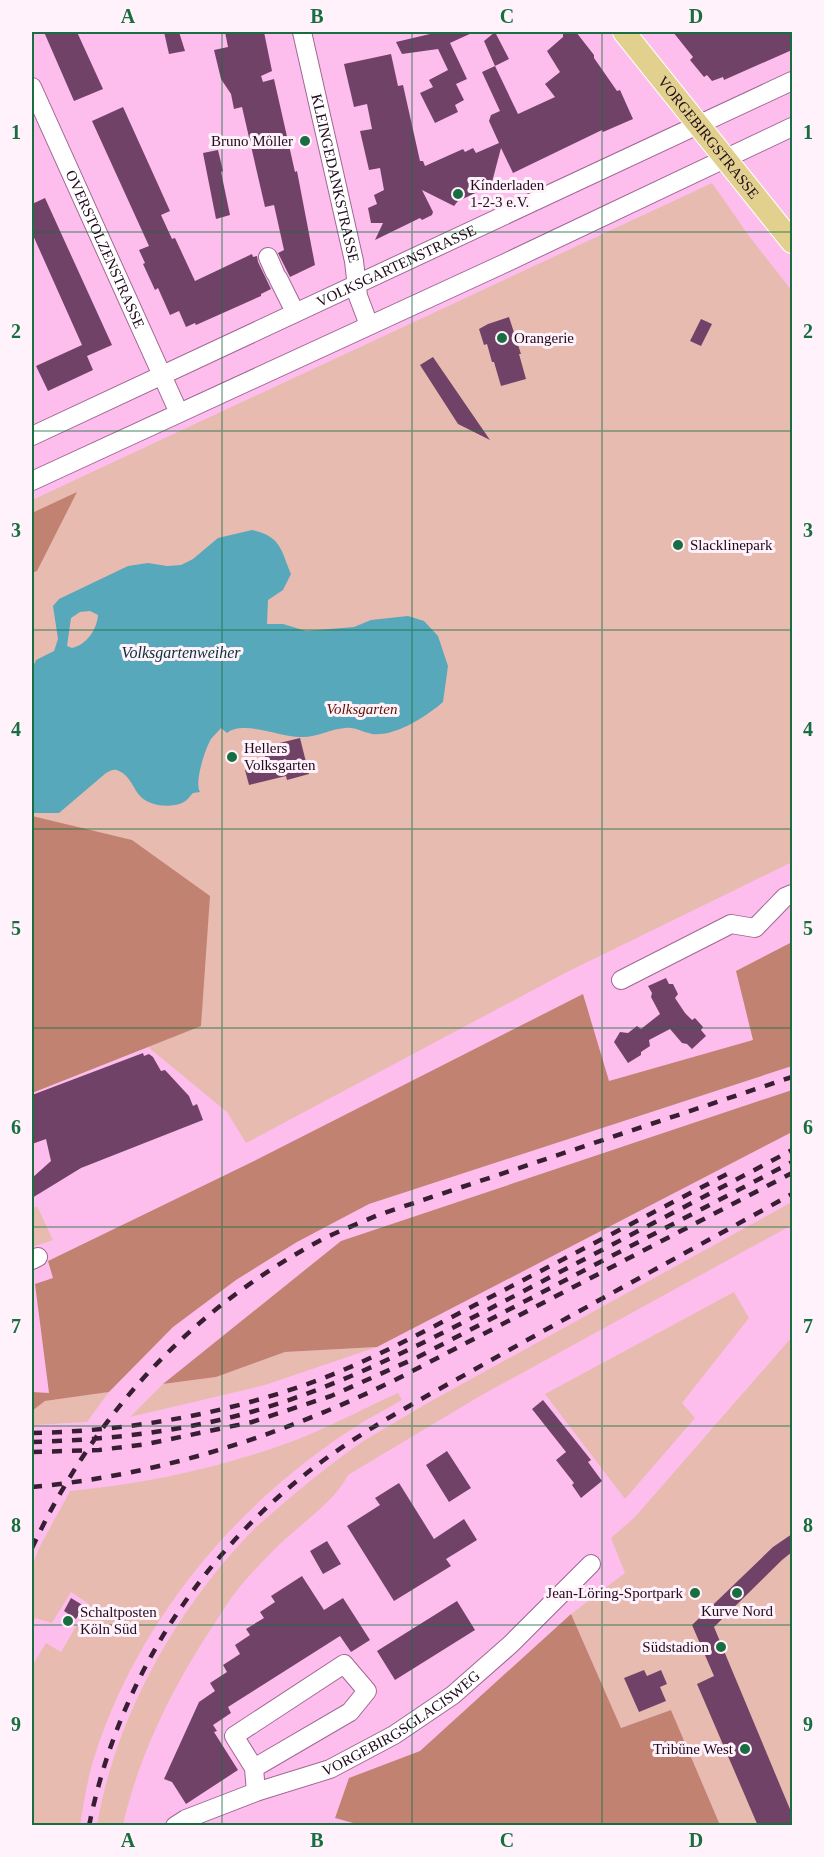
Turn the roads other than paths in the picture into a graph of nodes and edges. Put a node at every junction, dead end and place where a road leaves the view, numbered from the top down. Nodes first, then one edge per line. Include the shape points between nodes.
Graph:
1 (302, 32) edge
2 (624, 32) edge
3 (792, 81) edge
4 (32, 87) edge
5 (698, 124) junction
6 (792, 127) edge
7 (727, 159) junction
8 (792, 242) edge
9 (274, 269) dead end
10 (357, 283) junction
11 (295, 312) junction
12 (369, 325) junction
13 (163, 376) junction
14 (179, 413) junction
15 (32, 436) edge
16 (32, 481) edge
17 (792, 894) edge
18 (621, 980) dead end
19 (591, 1564) dead end
20 (254, 1768) junction
21 (256, 1792) junction
22 (175, 1826) edge

1 - 10 street, KLEINGEDANKSTRASSE
2 - 5 main road, VORGEBIRGSTRASSE
3 - 5 street, VOLKSGARTENSTRASSE
4 - 13 street, OVERSTOLZENSTRASSE
5 - 7 main road, VORGEBIRGSTRASSE
5 - 10 street, VOLKSGARTENSTRASSE
6 - 7 street
7 - 8 main road, VORGEBIRGSTRASSE
7 - 12 street
9 - 11 street
10 - 11 street, VOLKSGARTENSTRASSE
10 - 12 street, KLEINGEDANKSTRASSE
11 - 13 street, VOLKSGARTENSTRASSE
12 - 14 street
13 - 14 street, OVERSTOLZENSTRASSE
13 - 15 street, VOLKSGARTENSTRASSE
14 - 16 street
17 - 18 street via 755,928 731,924
19 - 21 street, VORGEBIRGSGLACISWEG via 511,1644 443,1702 394,1735 330,1769
20 - 20 street via 350,1712 367,1691 344,1664 234,1736
20 - 21 street
21 - 22 street, VORGEBIRGSGLACISWEG

